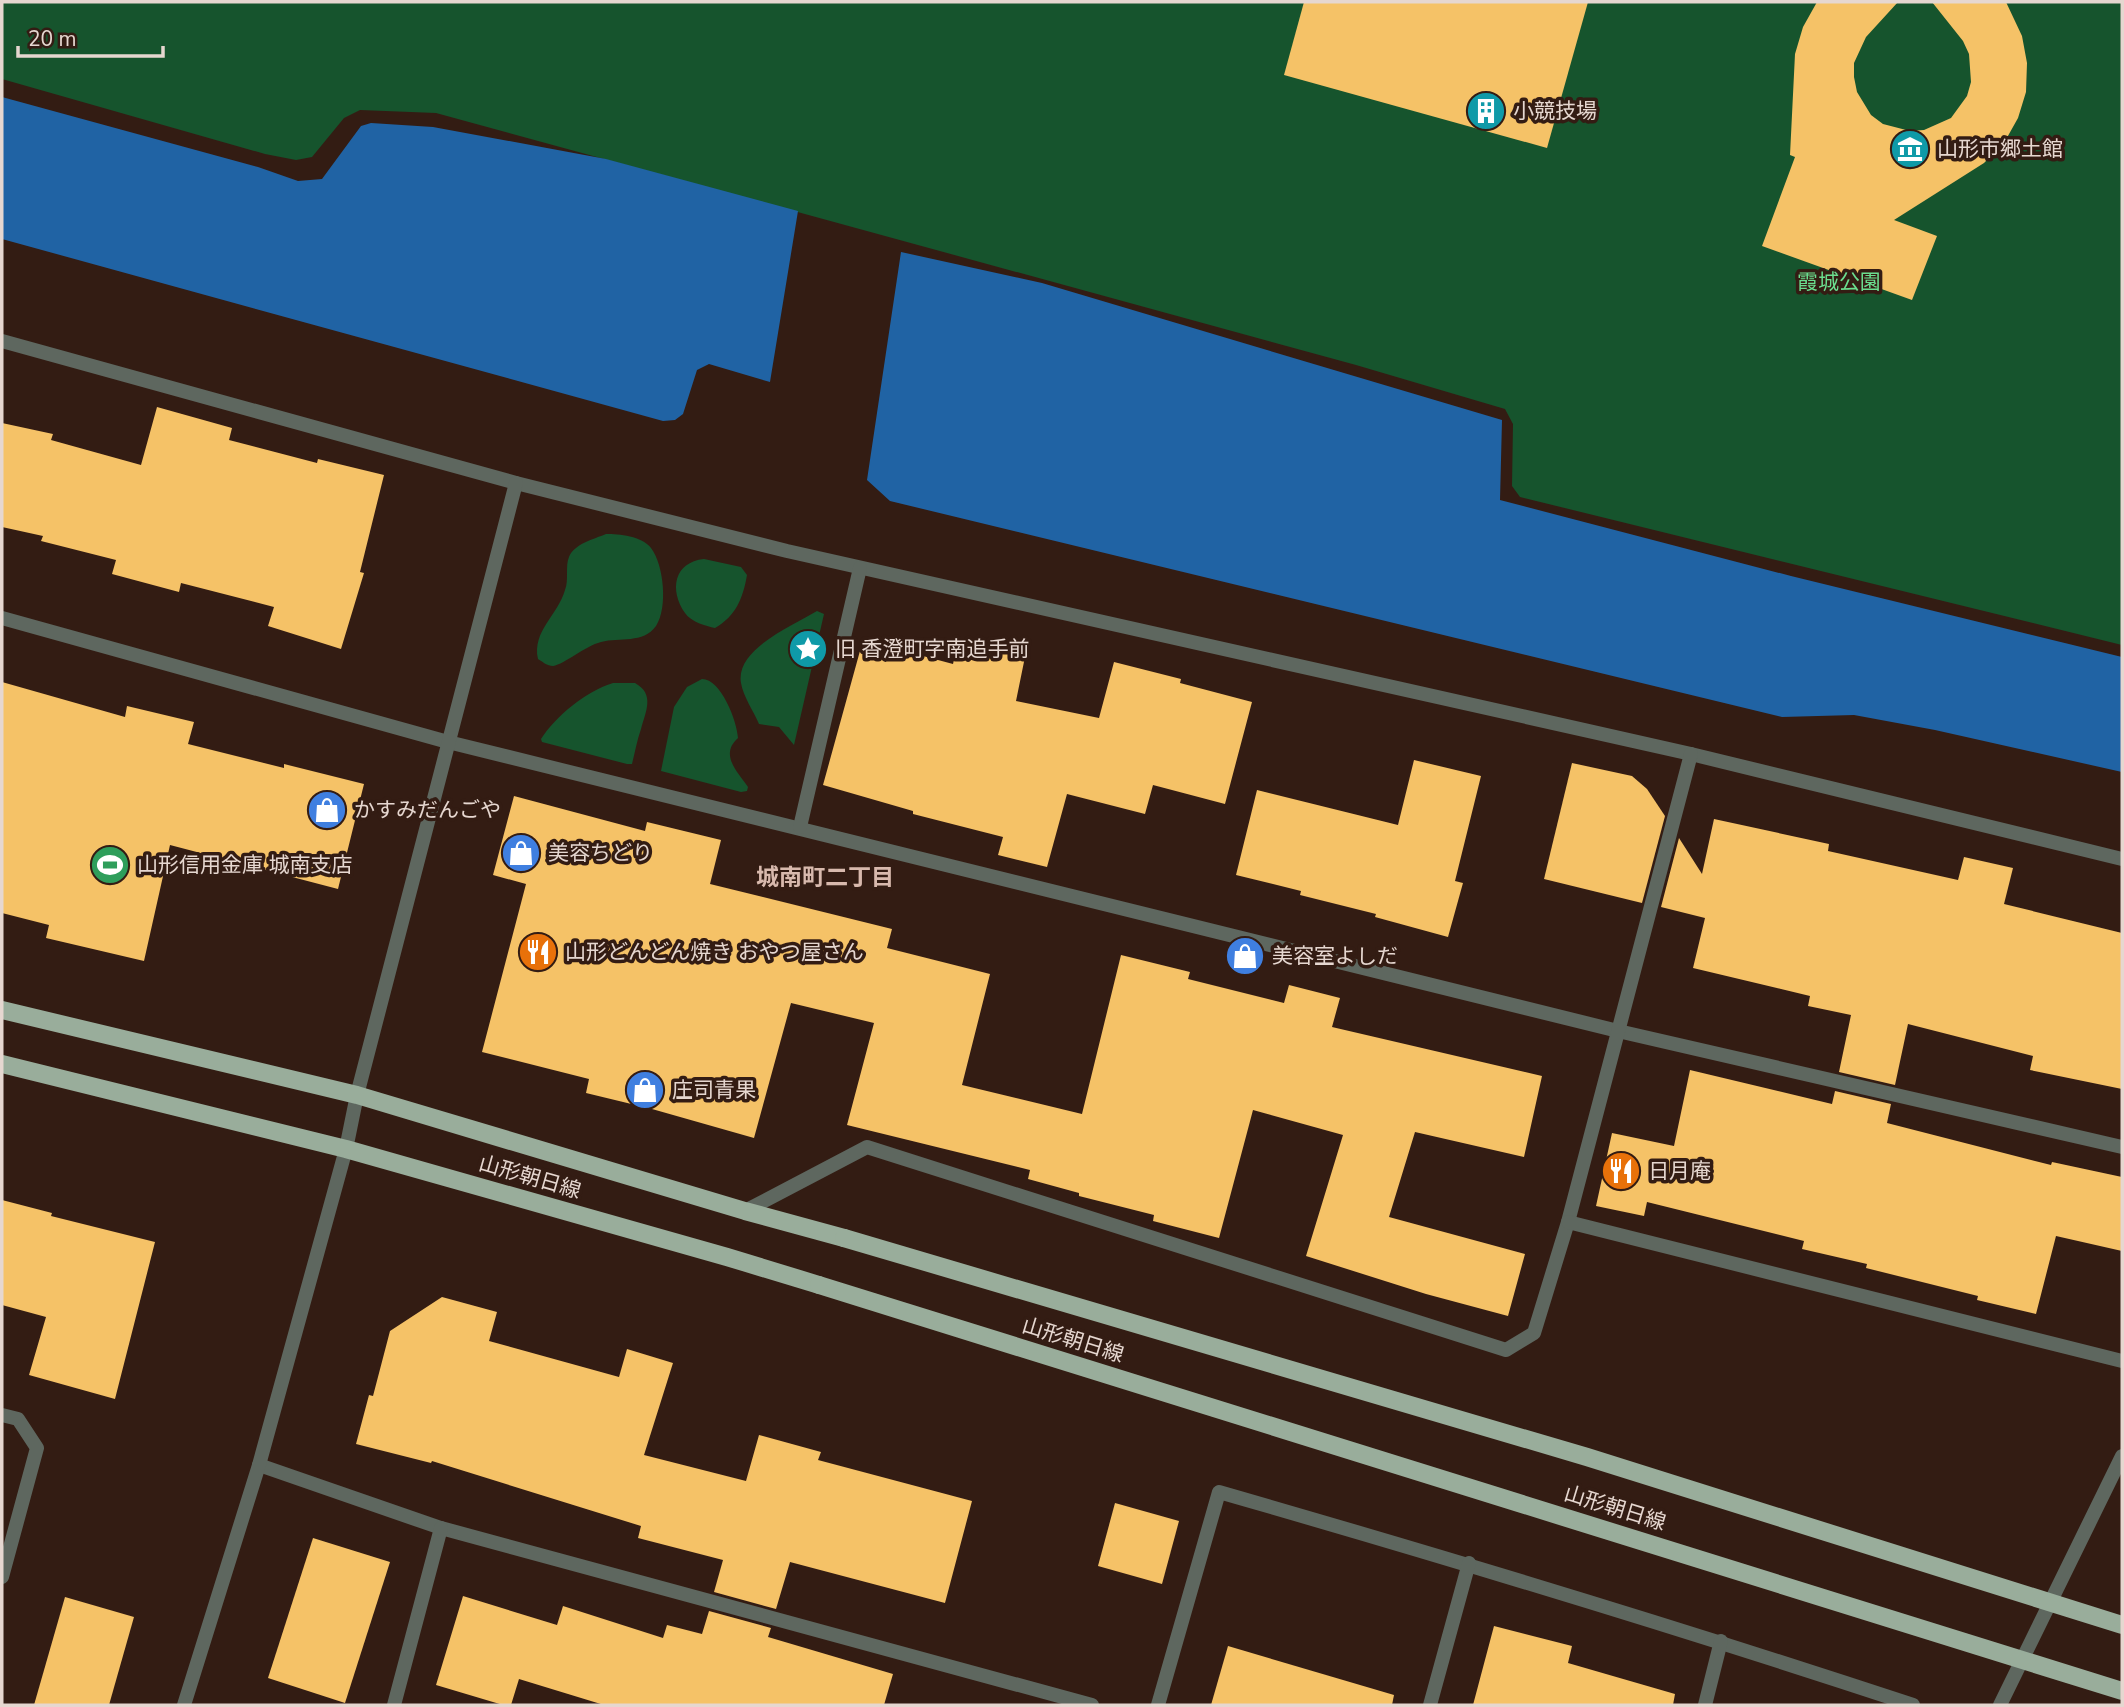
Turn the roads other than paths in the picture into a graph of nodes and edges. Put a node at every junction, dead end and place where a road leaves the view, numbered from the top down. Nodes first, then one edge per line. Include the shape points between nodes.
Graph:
1 (2, 341) edge
2 (516, 483) junction
3 (860, 568) junction
4 (2, 618) edge
5 (448, 742) junction
6 (1691, 754) junction
7 (800, 827) junction
8 (2122, 859) edge
9 (2, 1010) edge
10 (1618, 1031) junction
11 (2, 1064) edge
12 (357, 1096) junction
13 (2122, 1146) edge
14 (346, 1149) junction
15 (745, 1211) junction
16 (1568, 1222) junction
17 (2122, 1361) edge
18 (2, 1415) edge
19 (2122, 1456) edge
20 (259, 1465) junction
21 (442, 1528) junction
22 (1469, 1563) junction
23 (2, 1577) edge
24 (2122, 1625) edge
25 (1721, 1641) junction
26 (2122, 1691) edge
27 (184, 1705) edge
28 (394, 1705) edge
29 (1092, 1705) edge
30 (1158, 1705) edge
31 (1430, 1705) edge
32 (1705, 1705) edge
33 (1913, 1705) edge
34 (2000, 1705) edge

1 - 2 street
2 - 3 street
2 - 5 street
3 - 6 street
3 - 7 street
4 - 5 street
5 - 7 street
5 - 12 street
6 - 8 street
6 - 10 street
7 - 10 street
9 - 12 main road, 山形朝日線
10 - 13 street
10 - 16 street
11 - 14 main road, 山形朝日線
12 - 14 street
12 - 15 main road, 山形朝日線
14 - 20 street
14 - 26 main road, 山形朝日線, bridge via 727,1256
15 - 16 street via 867,1147 1506,1350 1534,1333
15 - 24 main road, 山形朝日線, bridge via 1587,1457
16 - 17 street
18 - 23 street via 18,1419 37,1448
19 - 34 street
20 - 21 street
20 - 27 street
21 - 28 street
21 - 29 street
22 - 25 street
22 - 30 street via 1219,1492
22 - 31 street
25 - 32 street
25 - 33 street

